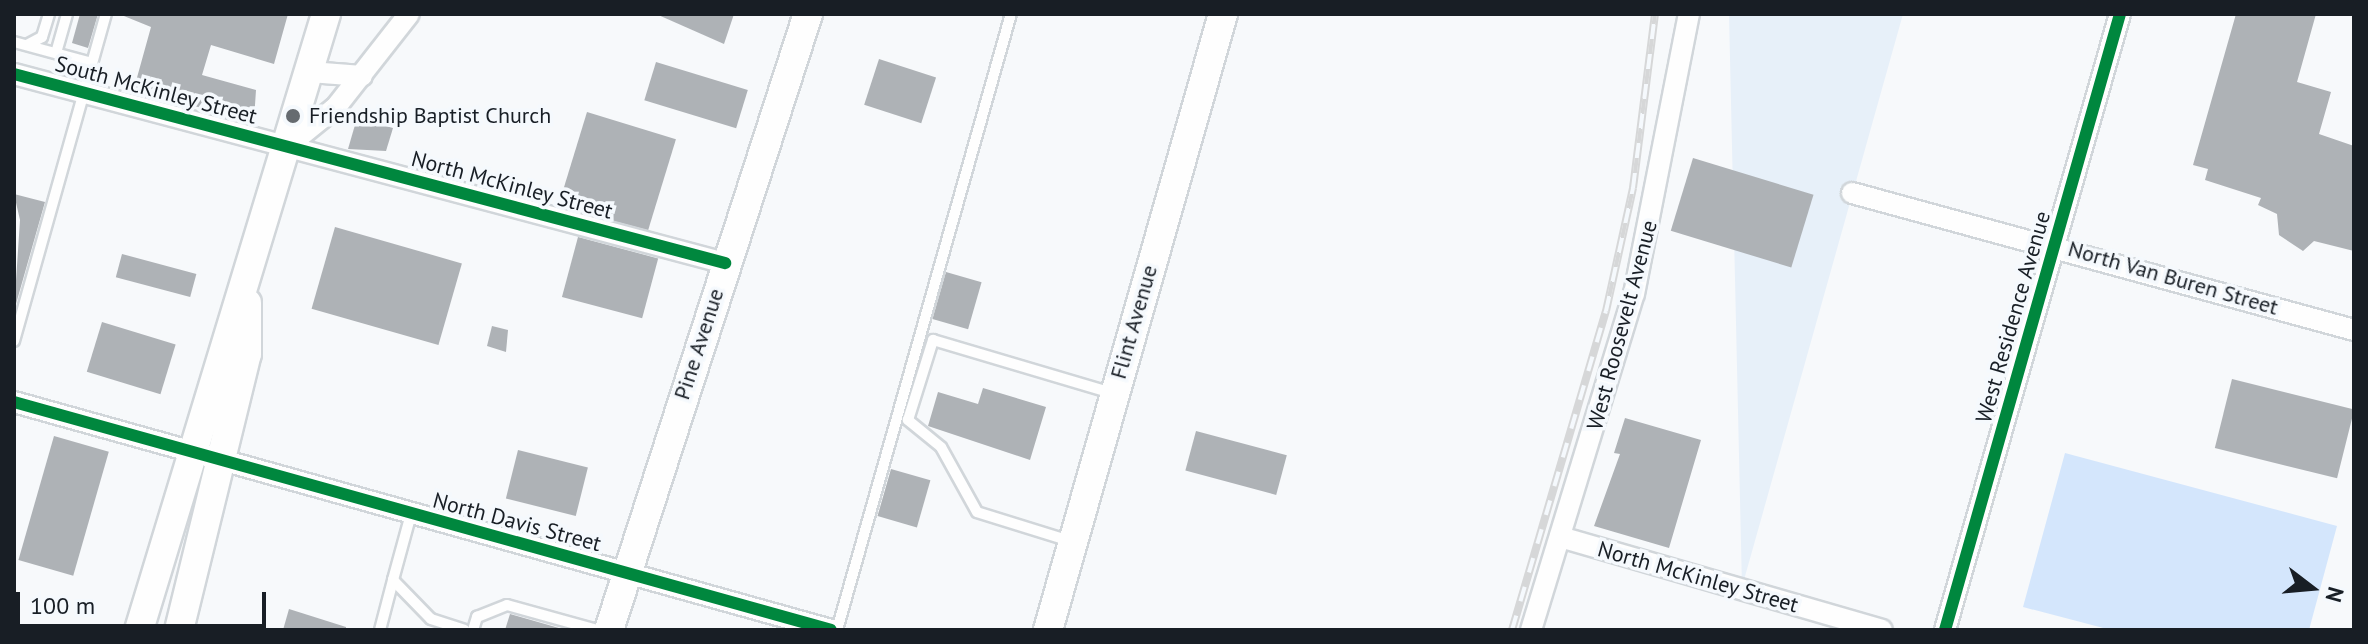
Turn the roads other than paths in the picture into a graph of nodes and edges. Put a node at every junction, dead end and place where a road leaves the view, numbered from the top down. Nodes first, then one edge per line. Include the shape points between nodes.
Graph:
1 (49, 14) edge
2 (67, 14) edge
3 (106, 14) edge
4 (326, 14) edge
5 (409, 14) edge
6 (808, 14) edge
7 (1011, 14) edge
8 (1223, 14) edge
9 (1689, 14) edge
10 (2120, 14) edge
11 (14, 42) edge
12 (27, 45) junction
13 (56, 53) junction
14 (92, 63) junction
15 (310, 72) junction
16 (14, 74) edge
17 (362, 76) junction
18 (84, 93) junction
19 (289, 145) junction
20 (1852, 193) dead end
21 (2054, 245) junction
22 (725, 263) junction
23 (247, 294) junction
24 (2354, 330) edge
25 (14, 341) edge
26 (1114, 393) junction
27 (14, 402) edge
28 (192, 451) junction
29 (222, 461) junction
30 (411, 514) junction
31 (1560, 537) junction
32 (1073, 542) junction
33 (624, 572) junction
34 (393, 580) junction
35 (139, 630) edge
36 (179, 630) edge
37 (380, 630) edge
38 (464, 630) edge
39 (473, 630) edge
40 (597, 630) edge
41 (609, 630) edge
42 (831, 630) edge
43 (837, 630) edge
44 (1048, 630) edge
45 (1531, 630) edge
46 (1882, 630) edge
47 (1945, 630) edge

1 - 12 lane via 42,37
2 - 13 lane
3 - 14 lane
4 - 15 main road
5 - 17 street
6 - 22 main road, Pine Avenue
7 - 43 lane
8 - 26 main road, Flint Avenue
9 - 31 street, West Roosevelt Avenue via 1634,294
10 - 21 street, West Residence Avenue
11 - 12 lane
12 - 13 lane
13 - 14 lane
14 - 18 lane
15 - 17 street
15 - 19 main road
16 - 18 street, South McKinley Street
17 - 19 street
18 - 19 street, South McKinley Street
18 - 25 lane
19 - 22 street, North McKinley Street
19 - 23 main road
20 - 21 street, North Van Buren Street
21 - 24 street, North Van Buren Street
21 - 47 street, West Residence Avenue
22 - 33 main road, Pine Avenue
23 - 28 main road via 218,354
23 - 29 main road via 247,354
26 - 32 main road, Flint Avenue
26 - 32 lane via 933,340 908,420 941,447 977,512
27 - 28 street, North Davis Street
28 - 29 street, North Davis Street
28 - 35 main road
29 - 30 street, North Davis Street
29 - 36 main road
30 - 33 street, North Davis Street
30 - 34 lane
31 - 45 street, West Roosevelt Avenue
31 - 46 street, North McKinley Street
32 - 44 main road, Flint Avenue
33 - 41 main road, Pine Avenue
33 - 42 street, North Davis Street
34 - 37 lane
34 - 38 lane via 431,619
39 - 40 lane via 477,617 507,605

